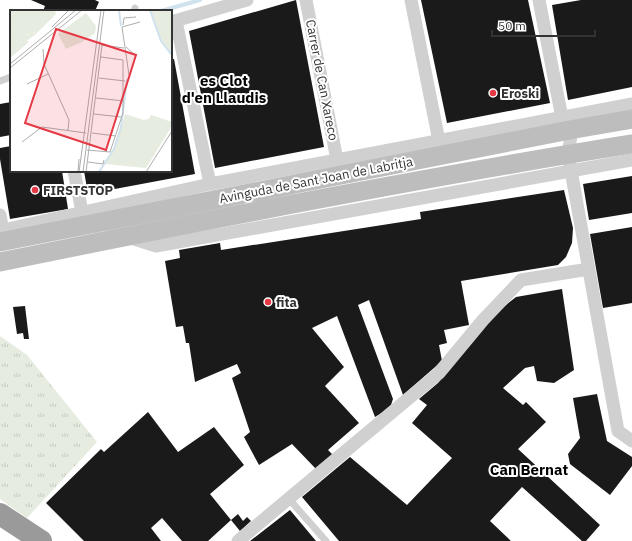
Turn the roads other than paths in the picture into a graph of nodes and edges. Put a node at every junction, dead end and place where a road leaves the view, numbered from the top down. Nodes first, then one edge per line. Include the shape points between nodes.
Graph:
1 (247, 0) edge
2 (306, 0) edge
3 (411, 0) edge
4 (539, 0) edge
5 (173, 21) edge
6 (10, 76) edge
7 (0, 81) edge
8 (632, 104) edge
9 (632, 119) edge
10 (568, 123) junction
11 (439, 141) junction
12 (632, 144) edge
13 (337, 160) junction
14 (632, 160) edge
15 (569, 163) junction
16 (74, 172) edge
17 (210, 184) junction
18 (82, 212) junction
19 (0, 215) edge
20 (2, 238) edge
21 (0, 262) edge
22 (589, 269) junction
23 (632, 441) edge
24 (289, 499) junction
25 (0, 514) edge
26 (0, 532) edge
27 (14, 541) edge
28 (40, 541) edge
29 (238, 541) edge
30 (326, 541) edge

1 - 5 street
2 - 13 street, Carrer de Can Xareco
3 - 11 street
4 - 10 street
5 - 17 street
6 - 7 lane
8 - 10 street, Avinguda de Sant Joan de Labritja
9 - 10 main road, Avinguda de Sant Joan de Labritja
10 - 11 street, Avinguda de Sant Joan de Labritja
10 - 15 street via 571,136
10 - 20 main road, Avinguda de Sant Joan de Labritja
11 - 13 street, Avinguda de Sant Joan de Labritja
12 - 15 main road, Avinguda de Sant Joan de Labritja
13 - 17 street, Avinguda de Sant Joan de Labritja
14 - 15 street, Avinguda de Sant Joan de Labritja
15 - 21 main road, Avinguda de Sant Joan de Labritja via 237,214
15 - 22 street
16 - 18 street
17 - 18 street, Avinguda de Sant Joan de Labritja
18 - 20 street, Avinguda de Sant Joan de Labritja
19 - 20 street
22 - 23 street via 618,432
22 - 24 street via 521,280 483,320 439,373
24 - 29 street
24 - 30 lane
25 - 28 highway
26 - 27 highway

